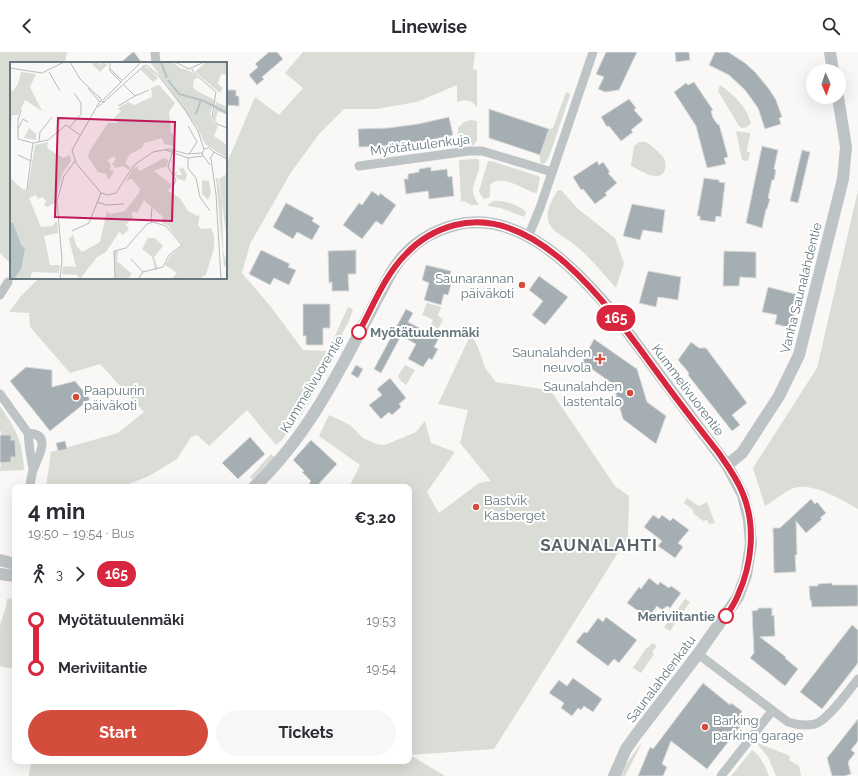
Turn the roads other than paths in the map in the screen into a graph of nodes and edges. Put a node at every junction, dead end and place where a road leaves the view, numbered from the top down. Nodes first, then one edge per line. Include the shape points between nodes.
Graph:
1 (155, 52) edge
2 (593, 52) edge
3 (830, 52) edge
4 (156, 62) edge
5 (833, 64) edge
6 (839, 104) edge
7 (359, 166) dead end
8 (552, 172) junction
9 (528, 237) junction
10 (8, 282) dead end
11 (0, 295) edge
12 (0, 394) edge
13 (28, 433) junction
14 (727, 465) junction
15 (33, 469) junction
16 (30, 484) edge
17 (257, 484) edge
18 (0, 560) edge
19 (12, 562) edge
20 (698, 654) junction
21 (858, 679) edge
22 (772, 710) junction
23 (614, 776) edge
24 (721, 776) edge

1 - 4 street
2 - 8 street
3 - 5 street
6 - 14 street, Vanha Saunalahdentie via 846,147 845,166 799,355 779,396 742,453
7 - 8 street, Myötätuulenkuja via 482,151
8 - 9 street
9 - 14 street, Kummelivuorentie via 562,260 599,297
9 - 17 street, Kummelivuorentie via 501,226 472,222 434,232 406,254 392,271 312,418 289,450
10 - 11 street
12 - 13 street
13 - 15 street
13 - 15 street via 34,433 42,441 40,457
14 - 20 street, Saunalahdenkatu via 743,495 747,509 750,556 738,597
15 - 16 street
18 - 19 street
20 - 22 street
20 - 23 street, Saunalahdenkatu via 626,749
21 - 22 street via 828,714 816,723 799,725 788,722
22 - 24 street

